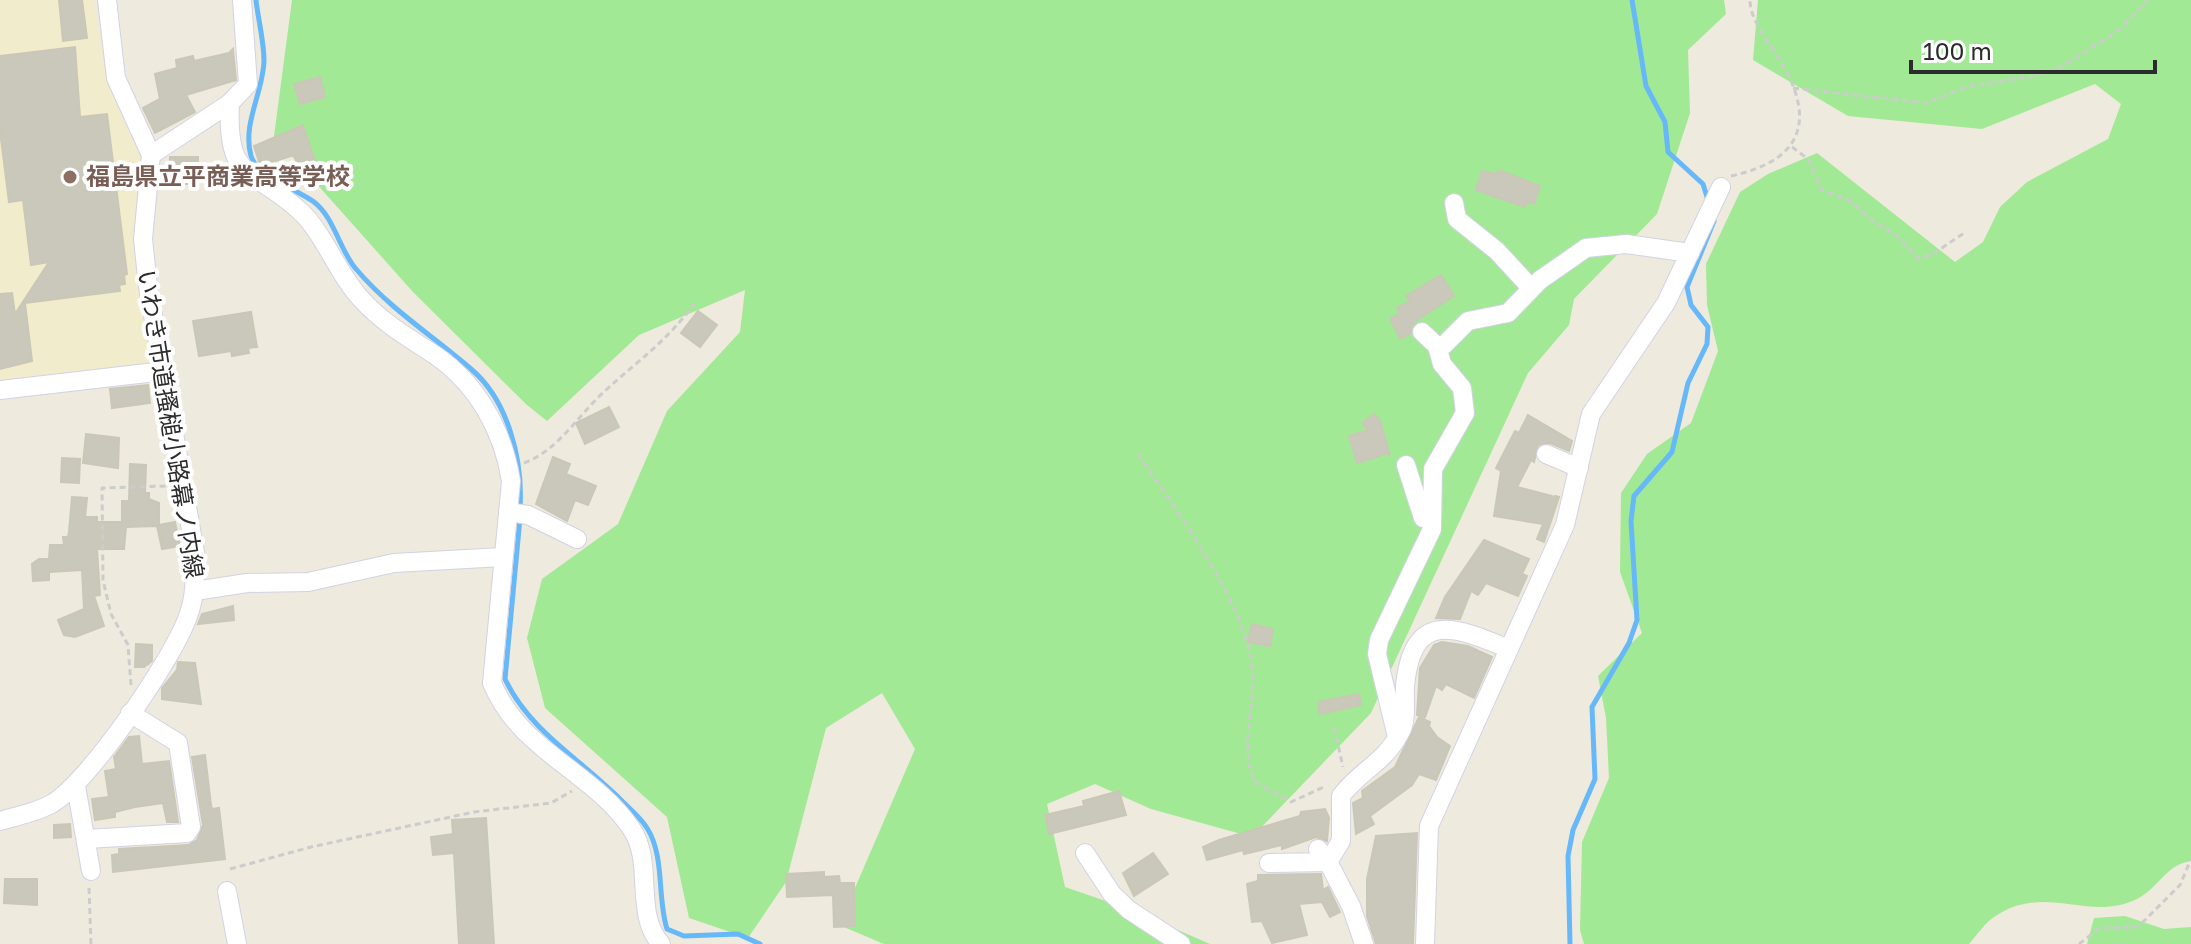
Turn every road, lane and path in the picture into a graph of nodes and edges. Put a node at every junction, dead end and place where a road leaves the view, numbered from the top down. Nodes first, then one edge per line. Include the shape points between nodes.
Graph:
1 (107, 0) edge
2 (242, 0) edge
3 (1750, 0) edge
4 (2148, 0) edge
5 (1793, 88) junction
6 (230, 103) junction
7 (1792, 147) junction
8 (151, 155) junction
9 (1721, 187) joint
10 (1454, 203) dead end
11 (1964, 233) dead end
12 (1690, 253) junction
13 (1531, 288) junction
14 (694, 304) dead end
15 (1422, 332) dead end
16 (1437, 346) junction
17 (164, 371) junction
18 (0, 390) edge
19 (1138, 454) dead end
20 (1546, 454) dead end
21 (1406, 465) dead end
22 (509, 468) junction
23 (1579, 468) junction
24 (183, 486) junction
25 (508, 512) junction
26 (577, 539) dead end
27 (1421, 549) junction
28 (503, 557) junction
29 (195, 591) junction
30 (1509, 649) junction
31 (134, 707) junction
32 (1334, 727) dead end
33 (1397, 737) junction
34 (1351, 768) dead end
35 (1332, 783) dead end
36 (76, 786) junction
37 (592, 790) junction
38 (0, 821) edge
39 (87, 839) junction
40 (1085, 853) dead end
41 (1323, 855) junction
42 (2191, 859) edge
43 (1269, 863) dead end
44 (230, 869) dead end
45 (91, 871) joint
46 (227, 891) dead end
47 (91, 944) edge
48 (237, 944) edge
49 (661, 944) edge
50 (1181, 944) edge
51 (1364, 944) edge
52 (1425, 944) edge
53 (2079, 944) edge

1 - 8 street, いわき市道搔槌小路幕ノ内線 via 116,78
2 - 6 street via 248,84
3 - 5 path
4 - 5 path via 2119,30 2063,66 1966,87 1926,103
5 - 7 path via 1798,123
6 - 8 street
6 - 22 street via 229,133 240,167 302,213 361,300 466,380 483,404
7 - 9 path via 1753,173 1728,177
7 - 11 path via 1808,159 1822,190 1849,200 1919,259
8 - 17 street, いわき市道搔槌小路幕ノ内線 via 143,239
9 - 12 street
10 - 13 street via 1457,219
12 - 13 street via 1626,244 1586,248
12 - 23 street via 1666,303 1591,414
13 - 16 street via 1508,313 1468,321
14 - 22 path via 658,348 607,389 549,449
15 - 16 street
16 - 27 street via 1439,359 1458,381 1466,404 1433,469 1432,529
17 - 18 street
17 - 24 street, いわき市道搔槌小路幕ノ内線
19 - 35 path via 1196,537 1239,622 1252,664 1247,753 1255,782 1291,802
20 - 23 street
21 - 27 street via 1420,499
22 - 25 street
23 - 30 street via 1565,525
24 - 29 street, いわき市道搔槌小路幕ノ内線 via 195,552
24 - 31 path via 102,488 103,580 111,614 128,645
25 - 26 street via 528,515
25 - 28 street
27 - 33 street via 1378,648
28 - 29 street via 394,563 308,582
28 - 37 street via 492,683 502,709 517,727
29 - 31 street, いわき市道搔槌小路幕ノ内線 via 177,640
30 - 33 street via 1455,628 1429,632 1407,665 1405,720
30 - 52 street via 1429,826
31 - 36 street, いわき市道搔槌小路幕ノ内線
31 - 39 street via 178,743 191,827 187,833
32 - 34 path via 1344,773
33 - 41 street via 1386,756 1341,796 1341,841
36 - 38 street, いわき市道搔槌小路幕ノ内線 via 51,805
36 - 39 street
37 - 44 path via 564,793 551,803 500,807 348,839
37 - 49 street via 622,815 638,839 648,925
39 - 45 street
40 - 50 street via 1112,894
41 - 43 street
41 - 51 street via 1351,906
42 - 53 path via 2180,885 2138,927 2100,928
45 - 47 path
46 - 48 street

